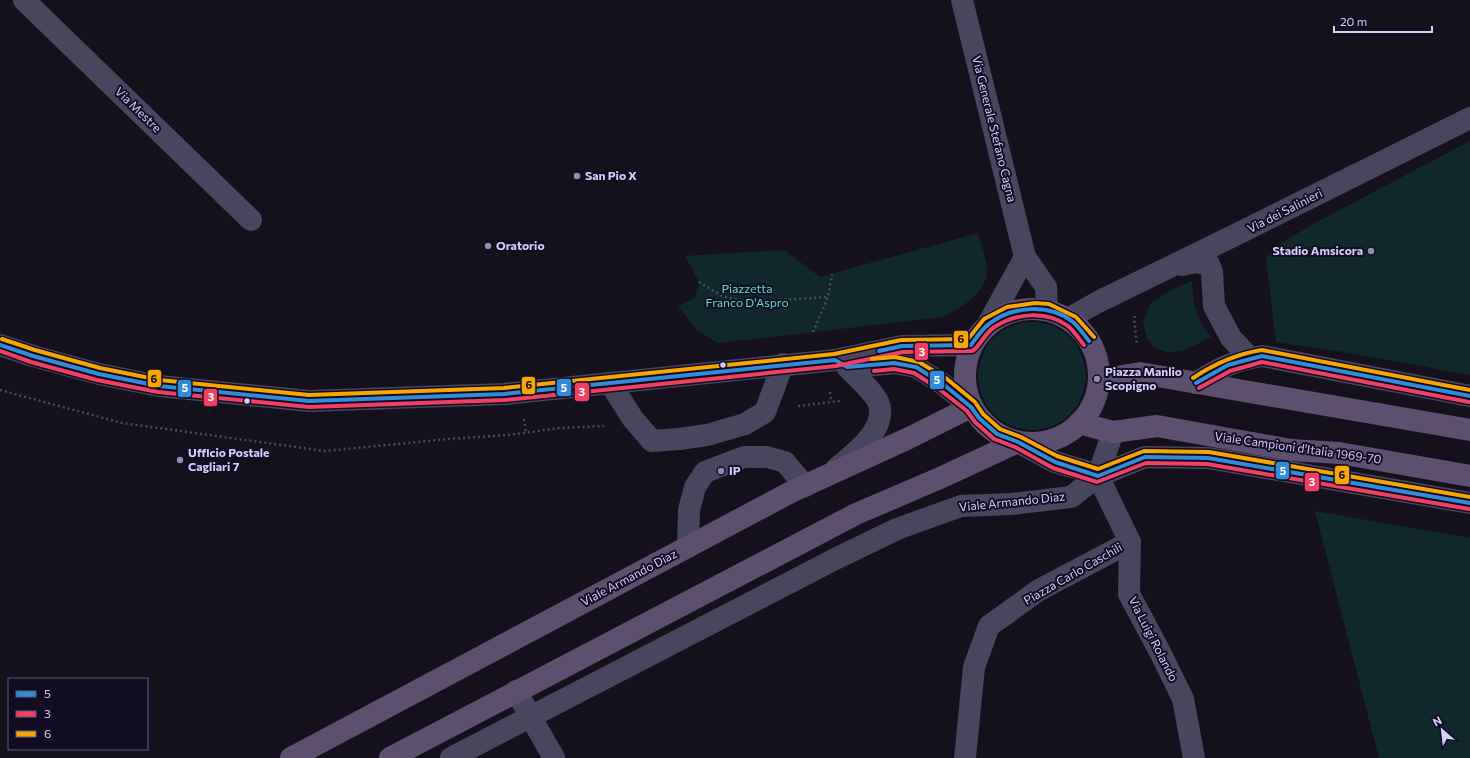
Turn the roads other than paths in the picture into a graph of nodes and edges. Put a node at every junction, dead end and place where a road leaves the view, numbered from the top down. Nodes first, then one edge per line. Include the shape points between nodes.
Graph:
1 (24, 0) edge
2 (962, 0) edge
3 (1470, 118) edge
4 (251, 220) dead end
5 (1025, 257) junction
6 (1165, 269) junction
7 (1046, 310) junction
8 (1068, 319) junction
9 (988, 324) junction
10 (0, 345) edge
11 (971, 345) junction
12 (1250, 358) junction
13 (783, 364) junction
14 (841, 364) junction
15 (1099, 380) junction
16 (610, 383) junction
17 (1196, 383) junction
18 (1470, 396) edge
19 (971, 407) junction
20 (1079, 423) junction
21 (1470, 430) edge
22 (1113, 432) junction
23 (1018, 442) junction
24 (830, 474) junction
25 (1098, 476) junction
26 (1470, 476) edge
27 (806, 486) junction
28 (1470, 503) edge
29 (1130, 542) junction
30 (688, 547) junction
31 (516, 691) junction
32 (530, 716) junction
33 (291, 758) edge
34 (390, 758) edge
35 (451, 758) edge
36 (554, 758) edge
37 (965, 758) edge
38 (1194, 758) edge

1 - 4 street, Via Mestre
2 - 5 street, Via Generale Stefano Cagna
3 - 6 street, Via dei Salinieri
5 - 7 street, Via Generale Stefano Cagna via 1046,288
5 - 9 street
6 - 8 street, Via dei Salinieri
6 - 12 street via 1195,262 1210,264 1214,306 1231,338
7 - 8 main road
7 - 9 main road via 1035,308 1010,312
8 - 15 main road via 1089,341 1097,359
9 - 11 main road
10 - 16 street via 99,374 158,386 309,401 504,394
11 - 14 street via 902,346
11 - 19 main road via 964,370
12 - 17 street via 1216,370
12 - 18 street via 1262,356
13 - 14 street
13 - 16 street
13 - 16 street via 765,412 745,424 707,435 679,439 652,441 633,419
14 - 19 street via 894,363 916,367 943,384
14 - 24 street via 870,390 880,407 879,420 871,436
15 - 17 main road via 1140,373
15 - 20 main road via 1092,406
17 - 21 main road
19 - 23 main road via 997,434
19 - 24 main road, Viale Armando Diaz
20 - 22 main road, Viale Campioni d'Italia 1969-70
20 - 23 main road via 1062,436 1041,442
22 - 25 street
22 - 26 main road, Viale Campioni d'Italia 1969-70 via 1156,426 1291,450 1339,453
23 - 25 street via 1055,462
23 - 31 main road via 856,514
24 - 27 main road, Viale Armando Diaz
25 - 28 street, Viale Armando Diaz via 1145,457 1208,458
25 - 29 street, Via Luigi Rolando
25 - 32 street, Viale Armando Diaz via 1071,497 1012,504 961,506 897,529
27 - 30 main road, Viale Armando Diaz
27 - 30 street via 785,462 767,457 744,458 705,472 695,487 689,510
29 - 37 street, Piazza Carlo Caschili via 1039,590 989,626 974,667
29 - 38 street, Via Luigi Rolando via 1128,594 1183,699
30 - 33 main road, Viale Armando Diaz
31 - 32 street
31 - 34 main road
32 - 35 street, Viale Armando Diaz
32 - 36 street

